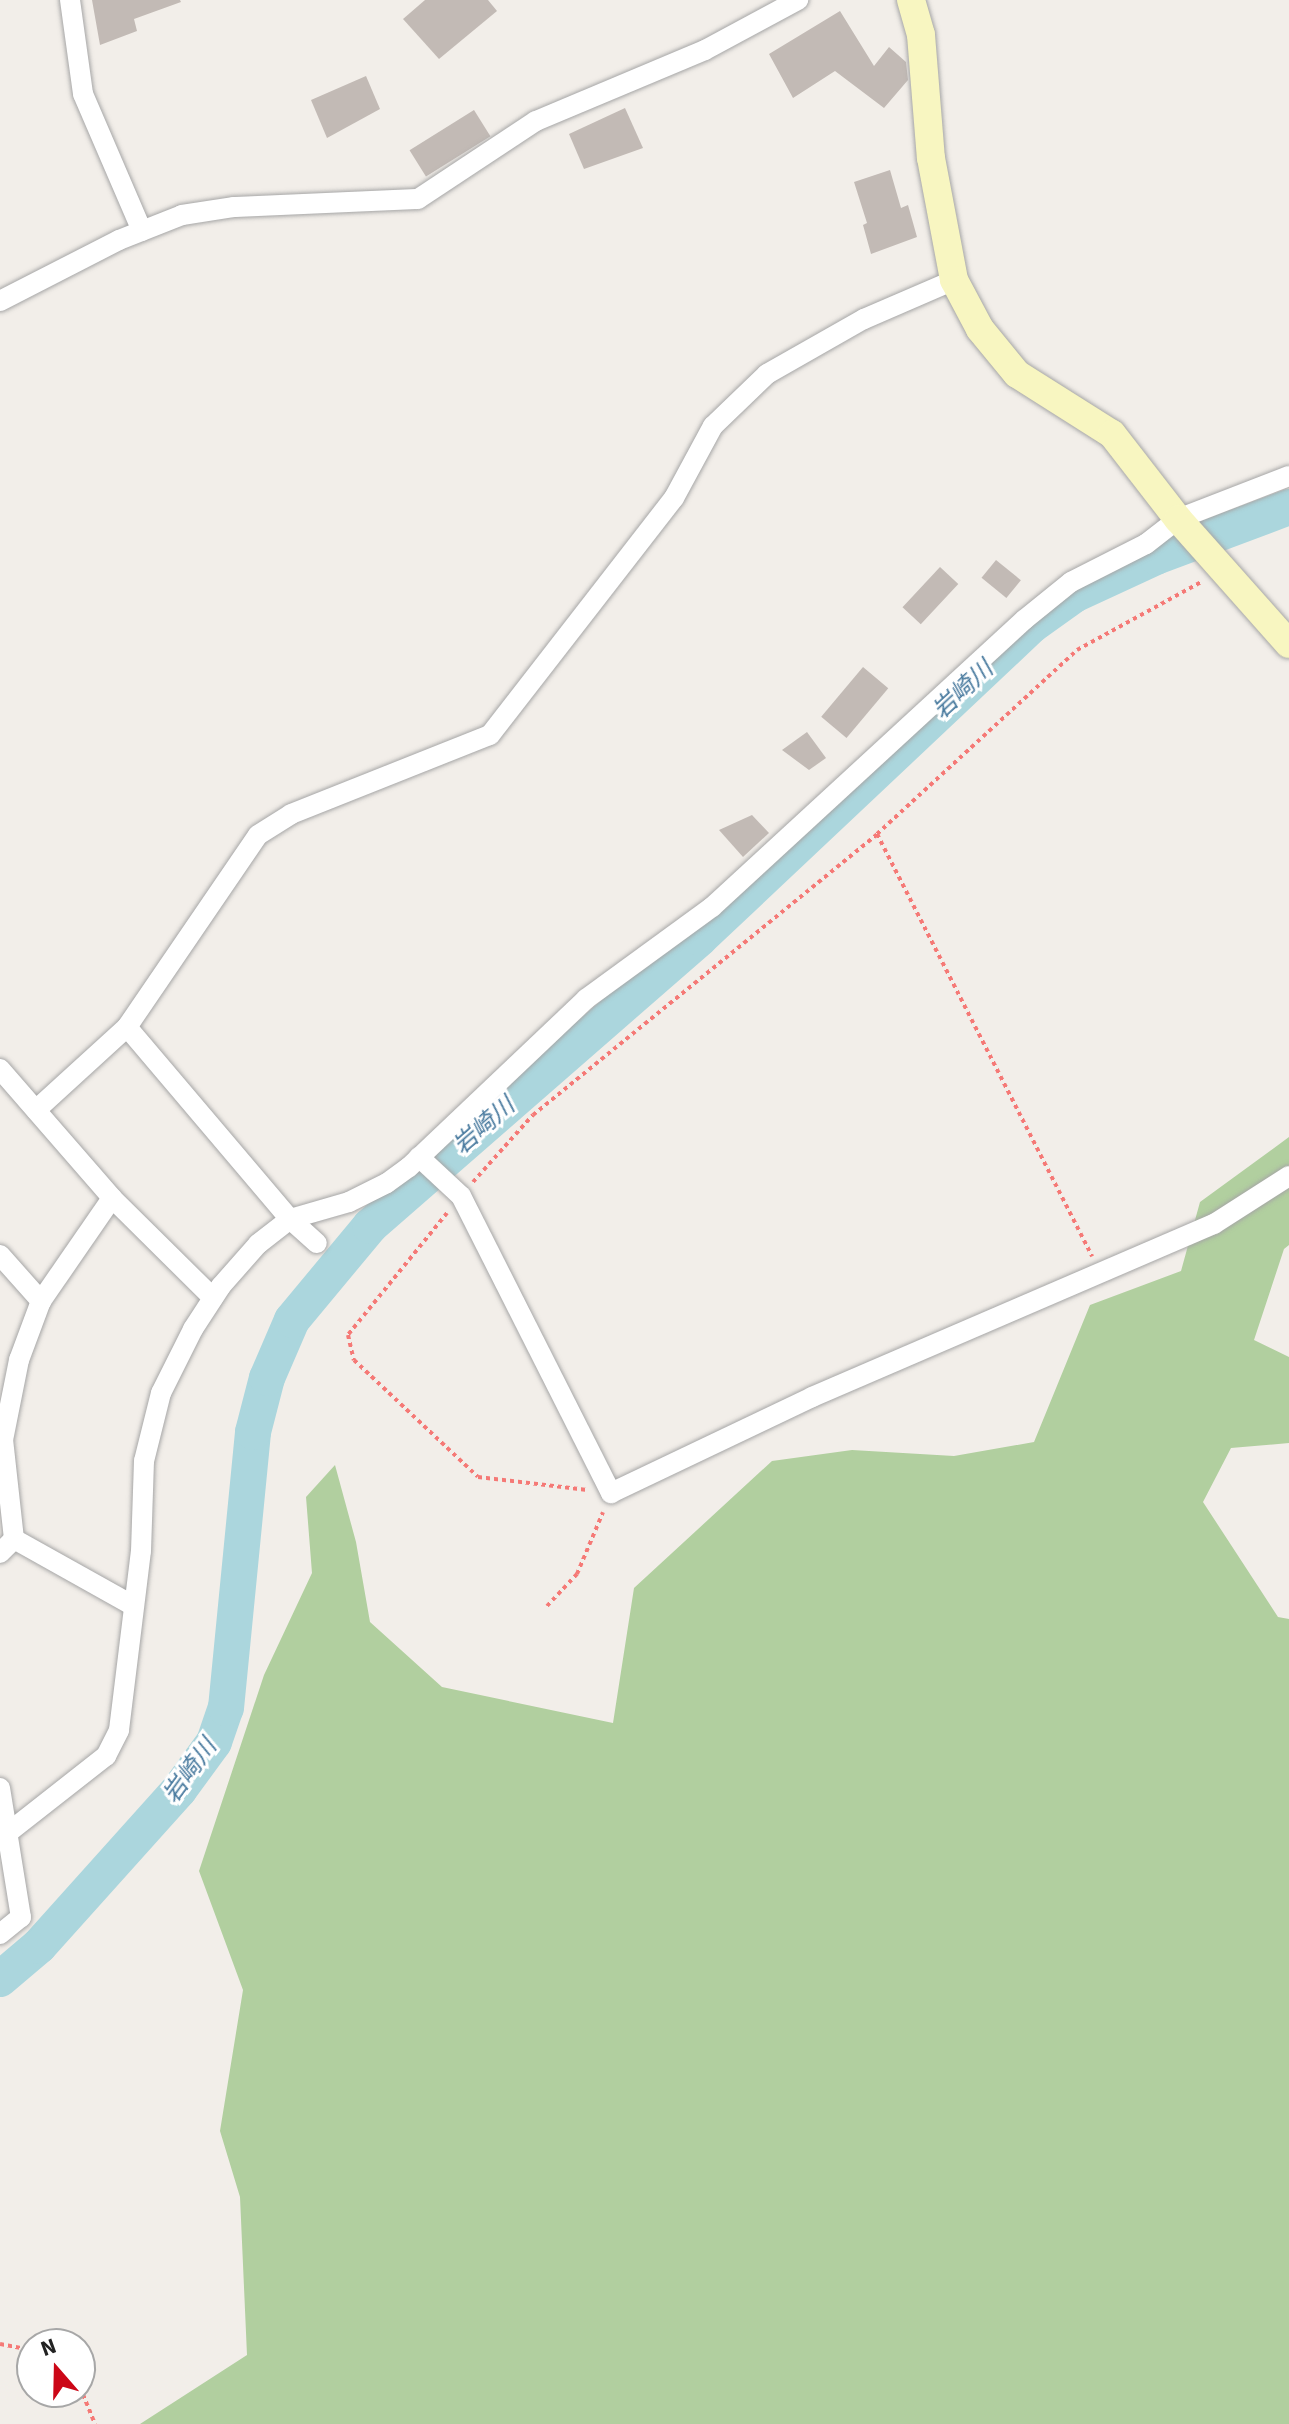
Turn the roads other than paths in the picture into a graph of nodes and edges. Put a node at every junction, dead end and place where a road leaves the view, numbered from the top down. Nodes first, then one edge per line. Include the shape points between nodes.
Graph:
1 (70, 0) edge
2 (798, 0) edge
3 (911, 0) edge
4 (142, 231) junction
5 (954, 280) junction
6 (0, 301) edge
7 (1289, 476) edge
8 (1183, 524) junction
9 (1289, 644) edge
10 (127, 1027) junction
11 (0, 1069) edge
12 (36, 1110) junction
13 (419, 1157) junction
14 (1289, 1176) edge
15 (112, 1198) junction
16 (290, 1219) junction
17 (317, 1243) dead end
18 (0, 1255) edge
19 (213, 1298) junction
20 (41, 1301) junction
21 (1, 1439) edge
22 (7, 1546) edge
23 (134, 1606) junction
24 (0, 1788) edge
25 (4, 1837) edge
26 (0, 1934) edge

1 - 4 street via 83,94
2 - 4 street via 705,50 536,121 418,199 234,207 182,215
3 - 5 street via 921,35 931,158
4 - 6 street
5 - 8 street via 980,329 1017,374 1112,434
5 - 10 street via 864,319 767,374 713,426 674,498 490,735 291,814 258,835
7 - 8 street
8 - 9 street
8 - 13 street via 1071,582 1024,620 712,907 586,999
10 - 12 street
10 - 16 street
11 - 12 street
12 - 15 street
13 - 14 street via 461,1196 611,1493 812,1397 1214,1224
13 - 16 street via 387,1183 349,1202
15 - 19 street
15 - 20 street
16 - 17 street
16 - 19 street via 258,1244
18 - 20 street
19 - 23 street via 161,1393 147,1447
20 - 21 street via 19,1360
21 - 22 street
22 - 23 street
23 - 25 street via 119,1730 106,1756
24 - 25 street
25 - 26 street via 21,1917

